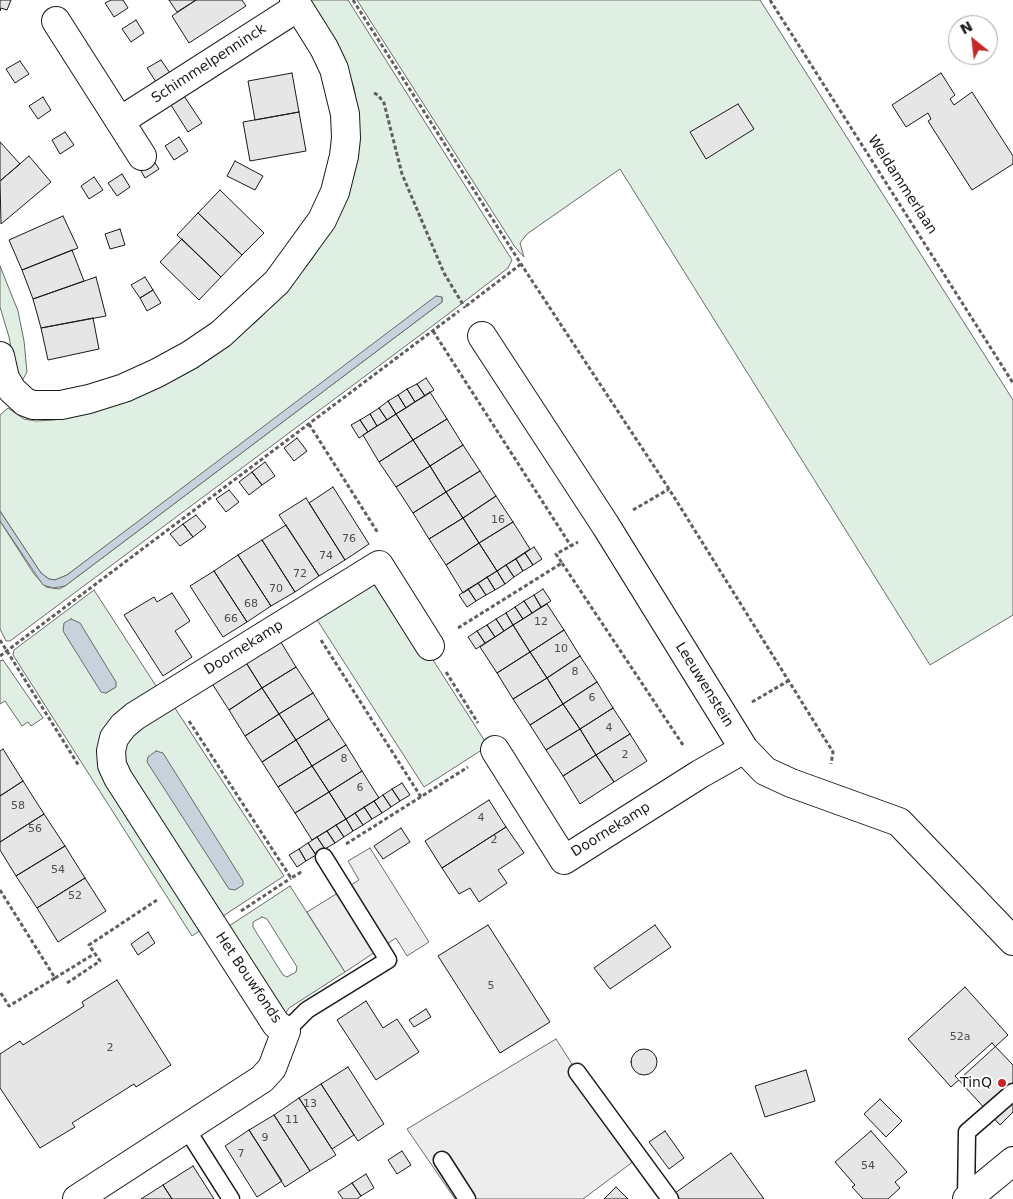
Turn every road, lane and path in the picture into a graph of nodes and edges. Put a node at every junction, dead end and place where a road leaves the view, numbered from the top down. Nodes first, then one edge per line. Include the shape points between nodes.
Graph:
1 (353, 0) edge
2 (770, 0) edge
3 (296, 4) edge
4 (56, 21) dead end
5 (341, 91) junction
6 (120, 121) junction
7 (142, 156) dead end
8 (521, 264) junction
9 (465, 307) junction
10 (433, 331) junction
11 (482, 336) joint
12 (0, 356) edge
13 (1013, 383) edge
14 (309, 424) junction
15 (669, 489) junction
16 (606, 526) junction
17 (571, 546) junction
18 (562, 563) junction
19 (379, 565) junction
20 (304, 612) junction
21 (430, 646) junction
22 (0, 656) edge
23 (788, 681) junction
24 (171, 693) junction
25 (725, 719) junction
26 (114, 738) joint
27 (744, 749) junction
28 (495, 750) junction
29 (818, 791) junction
30 (421, 797) junction
31 (324, 858) junction
32 (291, 878) junction
33 (0, 890) edge
34 (162, 897) dead end
35 (215, 928) junction
36 (1013, 941) edge
37 (94, 954) junction
38 (55, 978) junction
39 (67, 983) dead end
40 (0, 992) edge
41 (286, 1032) junction
42 (577, 1072) dead end
43 (1013, 1092) edge
44 (186, 1128) junction
45 (442, 1160) dead end
46 (1013, 1161) edge
47 (77, 1199) edge
48 (231, 1199) edge
49 (467, 1199) edge
50 (670, 1199) edge
51 (966, 1199) edge

1 - 8 path
2 - 13 path, Weldammerlaan
3 - 5 street, Schimmelpenninck via 324,48
3 - 6 street, Schimmelpenninck
4 - 6 street
5 - 9 path via 378,94 384,103 402,174 444,273
5 - 12 street, Schimmelpenninck via 345,114 344,156 335,192 322,220 277,282 220,334 158,373 124,388 61,405 33,405 15,395 5,378
6 - 7 street
8 - 9 path
8 - 15 path
9 - 10 path
9 - 11 path
10 - 14 path
10 - 17 path
11 - 16 street, Leeuwenstein
14 - 19 path via 393,556
14 - 22 path
15 - 16 path
15 - 23 path
16 - 17 path
16 - 25 street, Leeuwenstein
17 - 18 path via 556,554
18 - 21 path
18 - 25 path via 683,745
19 - 20 street, Doornekamp
19 - 21 street
20 - 24 street, Doornekamp
20 - 30 path
21 - 28 path
23 - 25 path
23 - 29 path via 833,752
24 - 26 street, Doornekamp via 123,726
24 - 32 path
25 - 27 street, Leeuwenstein
26 - 35 street, Het Bouwfonds via 112,765 118,778
27 - 28 street, Doornekamp via 564,860
27 - 29 street, Leeuwenstein via 765,771
28 - 30 path
29 - 36 street, Leeuwenstein via 899,822
30 - 31 path
31 - 32 path
31 - 41 lane via 388,960 307,1010
32 - 35 path
33 - 38 path
34 - 37 path via 89,945
35 - 41 street, Het Bouwfonds via 276,1024
37 - 38 path
37 - 39 path via 100,961
38 - 40 path via 9,1006
41 - 44 street, Het Bouwfonds via 272,1068 262,1079
42 - 50 lane
43 - 51 lane via 968,1132
44 - 47 street, Het Bouwfonds
44 - 48 lane
45 - 49 lane
46 - 51 street

